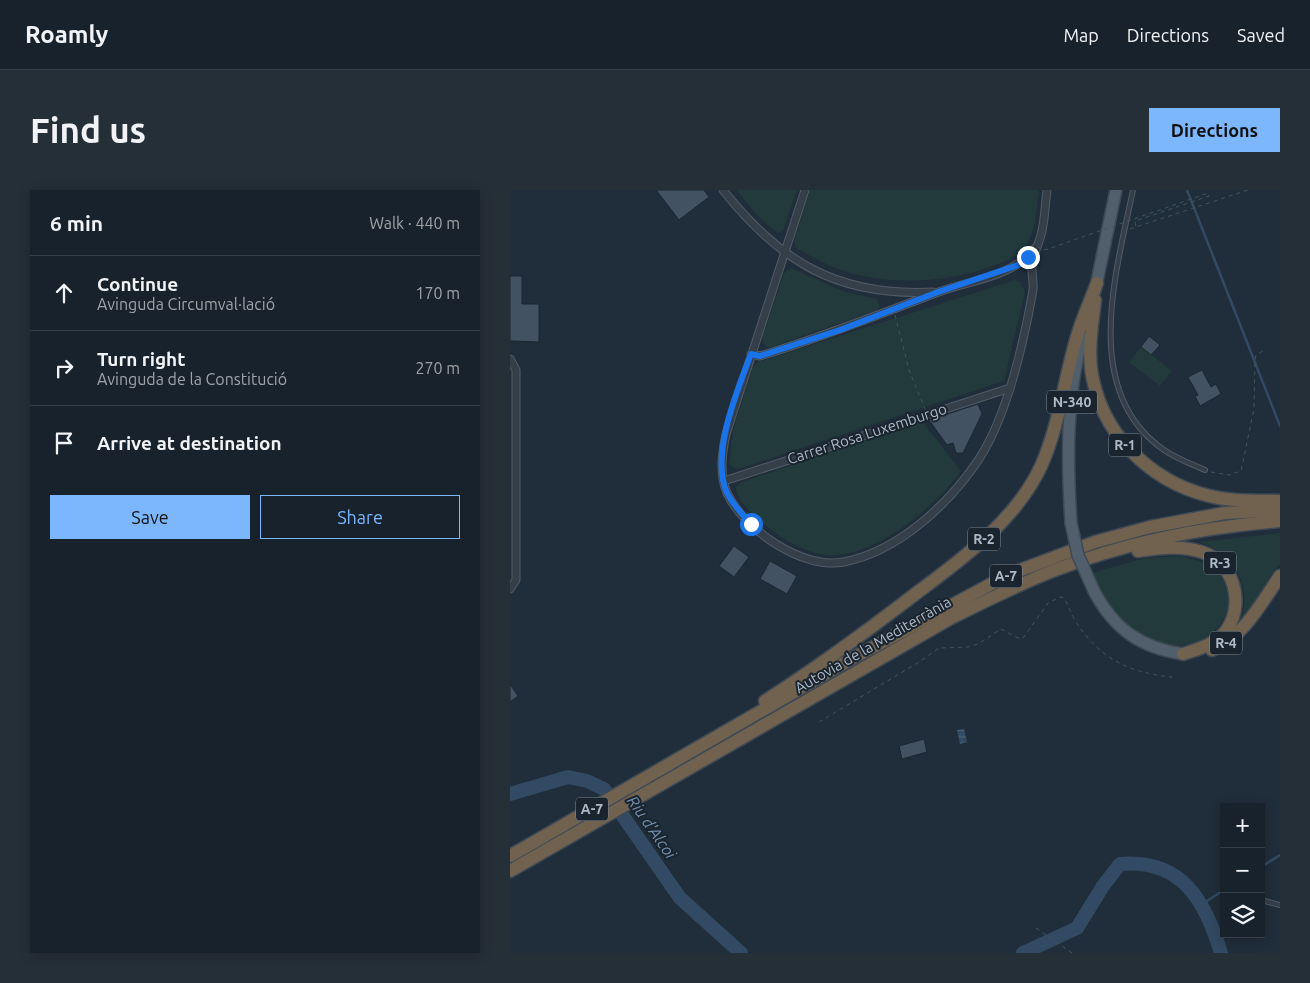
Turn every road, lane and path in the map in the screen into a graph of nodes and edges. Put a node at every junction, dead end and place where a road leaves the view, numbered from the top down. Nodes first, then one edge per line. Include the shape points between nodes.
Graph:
1 (722, 190) edge
2 (805, 190) edge
3 (1047, 190) edge
4 (1116, 190) edge
5 (1133, 190) edge
6 (1248, 190) edge
7 (1037, 246) junction
8 (783, 252) junction
9 (1097, 283) junction
10 (938, 292) junction
11 (894, 311) junction
12 (1263, 351) dead end
13 (751, 354) junction
14 (510, 359) edge
15 (1010, 388) junction
16 (928, 414) junction
17 (1205, 470) joint
18 (724, 481) junction
19 (1280, 502) edge
20 (1280, 510) edge
21 (1280, 521) edge
22 (1101, 554) junction
23 (1280, 576) edge
24 (512, 587) edge
25 (1183, 654) junction
26 (1172, 677) dead end
27 (759, 715) junction
28 (819, 722) dead end
29 (674, 761) joint
30 (510, 856) edge
31 (510, 871) edge
32 (1265, 901) edge
33 (1280, 905) edge
34 (1036, 928) dead end
35 (1072, 953) edge

1 - 8 street via 751,225
2 - 8 street
3 - 7 street
4 - 9 main road, N-340
5 - 17 lane via 1109,326 1116,381 1129,411 1152,440 1175,457
6 - 7 path, bridge via 1136,227 1135,221 1209,196 1208,193 1048,249
7 - 10 street via 1018,265
7 - 15 street via 1032,264 1033,288
8 - 10 street via 826,276 846,283 894,292
8 - 13 street
9 - 19 highway, R-1 via 1090,344 1093,378 1118,438 1146,466 1182,487 1220,498
9 - 25 main road, N-340, bridge via 1080,348 1069,423 1071,523 1078,555 1094,592 1109,615 1135,639 1161,651
9 - 27 highway, R-2 via 1076,338 1052,435 1027,492 1010,513 964,556
10 - 11 street
11 - 13 street via 770,353
11 - 16 path via 909,370
12 - 17 path via 1255,360 1254,409 1241,471 1229,475
13 - 18 street via 722,452
14 - 24 street via 516,370
15 - 16 street, Carrer Rosa Luxemburgo
15 - 18 street via 1004,408 979,458 945,500 901,537 860,558 818,563 774,543 741,514 726,492
16 - 18 street, Carrer Rosa Luxemburgo
20 - 27 highway, Autovia de la Mediterrània / A-7 via 1225,513 1150,527 1094,542 1010,574 931,615
21 - 22 highway, Autovia de la Mediterrània / A-7 via 1213,528
22 - 25 highway, R-3 via 1187,548 1203,552 1221,564 1234,587 1236,609 1232,620 1218,639 1206,647
22 - 27 highway, Autovia de la Mediterrània / A-7 via 1016,586
23 - 25 highway, R-4 via 1246,626 1236,635 1208,652
26 - 28 path via 1138,672 1106,655 1085,634 1064,598 1060,597 1048,603 1023,638 1001,629 978,644 933,650 914,665
27 - 29 highway, R-2 via 703,739
27 - 31 highway, Autovia de la Mediterrània / A-7
29 - 30 highway, A-7
32 - 33 lane
34 - 35 path

